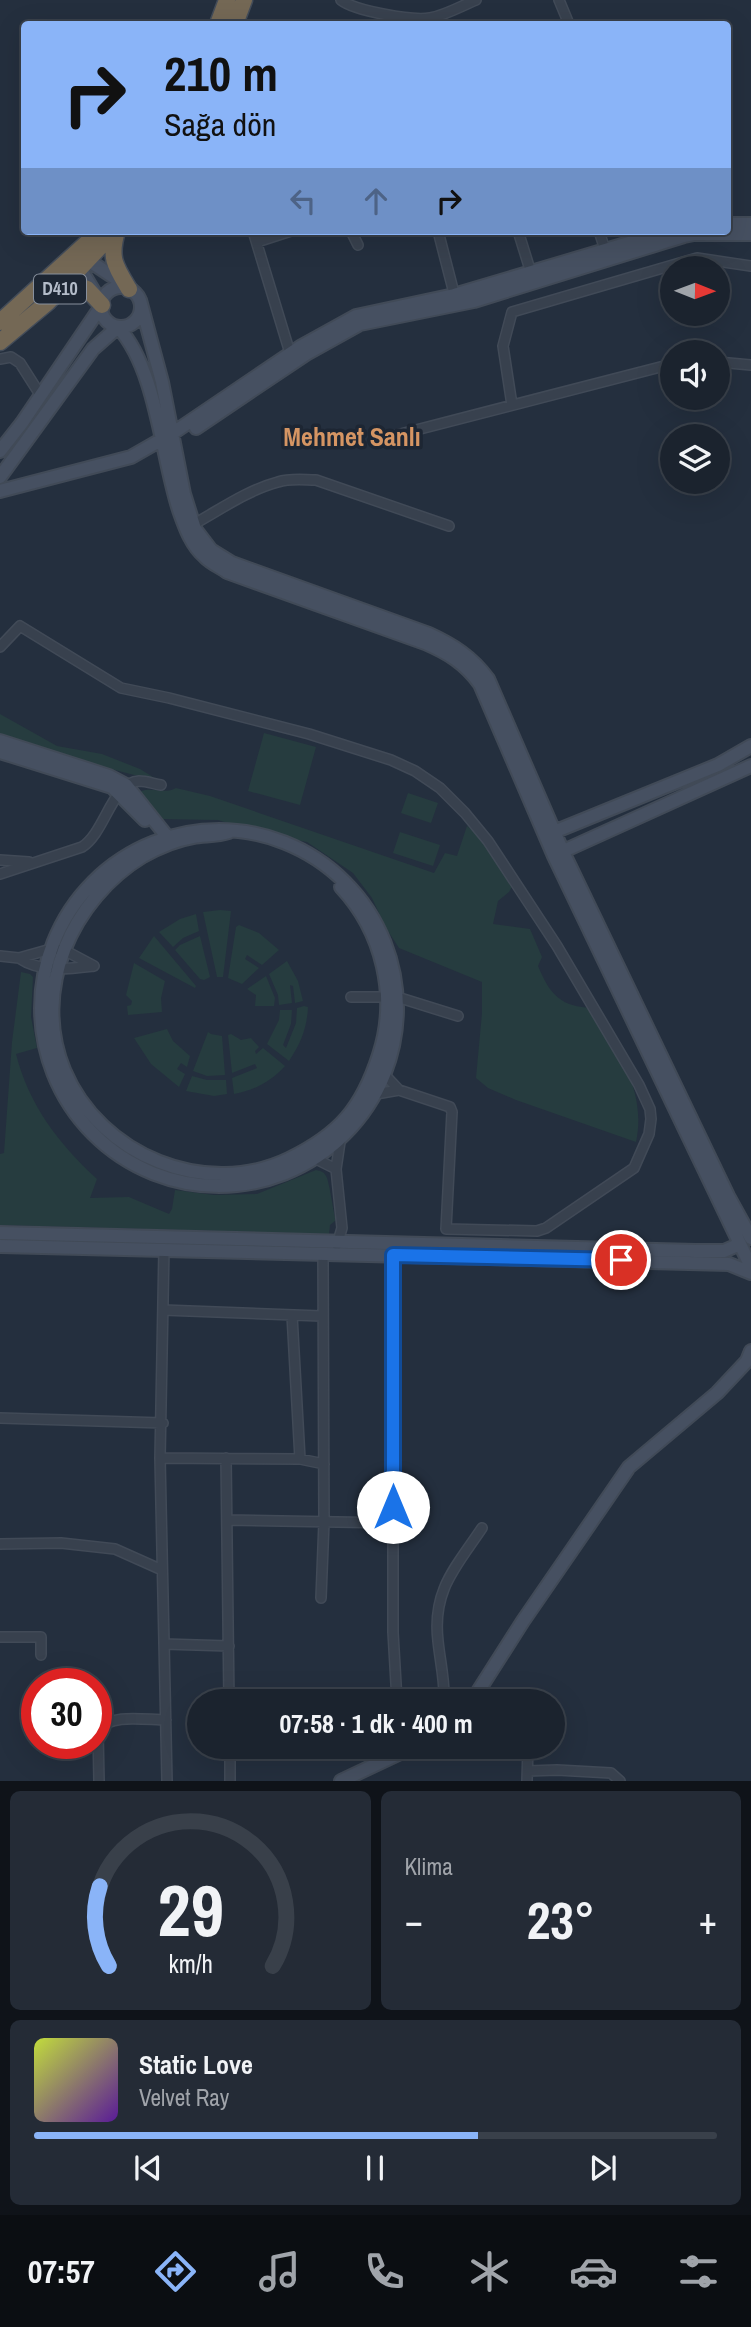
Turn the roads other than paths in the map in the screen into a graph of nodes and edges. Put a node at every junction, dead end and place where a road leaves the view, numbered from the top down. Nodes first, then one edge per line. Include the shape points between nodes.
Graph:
1 (227, 0) edge
2 (244, 0) edge
3 (341, 0) edge
4 (476, 0) edge
5 (559, 0) edge
6 (219, 21) edge
7 (236, 21) edge
8 (414, 21) edge
9 (422, 21) edge
10 (568, 21) edge
11 (731, 224) edge
12 (751, 224) edge
13 (731, 234) edge
14 (751, 234) edge
15 (97, 235) edge
16 (111, 235) edge
17 (115, 235) edge
18 (254, 235) edge
19 (279, 235) edge
20 (353, 235) edge
21 (439, 235) edge
22 (519, 235) edge
23 (600, 235) edge
24 (658, 235) edge
25 (686, 235) edge
26 (257, 242) junction
27 (358, 245) dead end
28 (606, 255) junction
29 (80, 259) junction
30 (751, 266) edge
31 (532, 278) junction
32 (135, 295) junction
33 (455, 299) junction
34 (48, 302) junction
35 (102, 305) junction
36 (0, 322) edge
37 (118, 327) junction
38 (0, 342) edge
39 (290, 353) junction
40 (0, 359) edge
41 (730, 363) edge
42 (751, 365) edge
43 (660, 367) edge
44 (41, 396) junction
45 (512, 405) junction
46 (389, 438) dead end
47 (168, 441) junction
48 (2, 443) edge
49 (0, 477) edge
50 (0, 491) edge
51 (194, 524) junction
52 (449, 526) dead end
53 (0, 647) edge
54 (0, 741) edge
55 (751, 746) edge
56 (0, 752) edge
57 (751, 766) edge
58 (162, 785) dead end
59 (122, 789) junction
60 (550, 833) junction
61 (164, 839) junction
62 (558, 854) junction
63 (0, 860) edge
64 (34, 862) junction
65 (0, 874) edge
66 (58, 950) junction
67 (0, 956) edge
68 (19, 958) junction
69 (52, 969) junction
70 (351, 997) dead end
71 (392, 997) junction
72 (458, 1016) dead end
73 (379, 1073) junction
74 (399, 1090) junction
75 (371, 1092) junction
76 (340, 1142) junction
77 (316, 1159) junction
78 (295, 1163) junction
79 (335, 1169) junction
80 (0, 1233) edge
81 (746, 1241) edge
82 (0, 1246) edge
83 (338, 1248) junction
84 (164, 1249) junction
85 (323, 1253) junction
86 (393, 1255) junction
87 (751, 1267) edge
88 (751, 1273) edge
89 (163, 1310) junction
90 (292, 1315) junction
91 (321, 1316) junction
92 (751, 1351) edge
93 (0, 1418) edge
94 (163, 1423) junction
95 (160, 1458) junction
96 (226, 1458) junction
97 (299, 1459) junction
98 (324, 1464) junction
99 (227, 1520) junction
100 (324, 1522) junction
101 (393, 1523) junction
102 (482, 1528) dead end
103 (0, 1544) edge
104 (162, 1570) junction
105 (321, 1598) dead end
106 (0, 1637) edge
107 (164, 1644) junction
108 (229, 1646) junction
109 (41, 1655) dead end
110 (229, 1689) edge
111 (396, 1689) edge
112 (444, 1689) edge
113 (480, 1689) edge
114 (166, 1720) junction
115 (230, 1759) edge
116 (386, 1759) edge
117 (528, 1776) edge
118 (99, 1781) edge
119 (167, 1781) edge
120 (230, 1781) edge
121 (341, 1781) edge
122 (620, 1781) edge

1 - 6 highway
2 - 7 highway
3 - 8 street via 357,9
4 - 9 street
5 - 10 street
11 - 12 street
13 - 14 street
15 - 29 highway, D410
16 - 29 highway, D410
17 - 32 highway via 114,261
18 - 26 street
19 - 26 street
20 - 27 street
21 - 33 street
22 - 31 street
23 - 28 street
24 - 28 street
25 - 28 street
26 - 39 street
28 - 31 street
29 - 32 street via 116,277
29 - 34 highway, D410
29 - 35 street
29 - 36 highway, D410
30 - 45 street via 696,258 512,312 503,346
31 - 33 street
32 - 35 street via 123,287 111,290
32 - 37 street via 137,320
32 - 47 street via 162,382
33 - 39 street via 356,316
33 - 47 street via 360,324
34 - 35 highway via 78,285
34 - 38 highway, D410
35 - 37 street via 104,318
35 - 44 street
37 - 47 street via 144,370
37 - 49 street via 93,349
39 - 47 street
40 - 44 street via 11,357 20,363
41 - 42 street
43 - 45 street
44 - 48 street
45 - 46 street
47 - 50 street via 131,457
47 - 51 street
47 - 60 street via 175,497 187,533 204,557 228,572 425,643 470,670
51 - 52 street via 255,490 293,479 316,480
51 - 60 street via 211,550 232,563 429,634 477,663 488,679
53 - 74 street via 20,626 121,688 309,734 391,760 440,788 488,841 557,946 639,1085 650,1109 649,1134 634,1168 546,1228 446,1229 452,1112 442,1103
54 - 59 street via 109,776
55 - 60 street via 718,765
56 - 59 street
57 - 62 street
58 - 59 street via 137,781
59 - 61 street
59 - 64 street via 89,844
60 - 62 street
61 - 66 street via 123,856 96,879 77,904
61 - 71 street via 229,832 288,845 334,869 363,900 384,939 391,961
62 - 81 street
63 - 64 street
64 - 65 street
66 - 68 street
66 - 69 street
66 - 69 street via 94,966
67 - 68 street
68 - 69 street
69 - 78 street via 42,1013 51,1069 73,1110 110,1149 161,1176 205,1185 250,1183 282,1175
70 - 71 street
71 - 72 street
71 - 73 street via 396,1030
73 - 74 street
73 - 75 street
74 - 75 street
75 - 76 street via 365,1113
75 - 78 street via 338,1128
76 - 77 street
76 - 79 street
77 - 78 street
77 - 79 street
79 - 83 street via 342,1228
80 - 83 street
81 - 83 street via 724,1251 538,1245
81 - 87 street
82 - 84 street
83 - 85 street
83 - 86 street
84 - 85 street
84 - 89 street
85 - 91 street
86 - 88 street via 729,1264
86 - 101 street
89 - 90 street
89 - 94 street
90 - 91 street
90 - 97 street
91 - 98 street
92 - 113 street via 717,1394 629,1467
93 - 94 street
94 - 95 street
95 - 96 street
95 - 104 street
96 - 97 street
96 - 99 street
97 - 98 street
98 - 100 street
99 - 100 street
99 - 108 street
100 - 101 street
100 - 105 street
101 - 111 street
102 - 112 street via 444,1586 437,1627
103 - 104 street via 61,1543 115,1549
104 - 107 street
106 - 109 street via 41,1637
107 - 108 street
107 - 114 street
108 - 110 street
114 - 118 street via 103,1724 98,1730
114 - 119 street
115 - 120 street
116 - 121 street
117 - 122 street via 557,1770 611,1773

